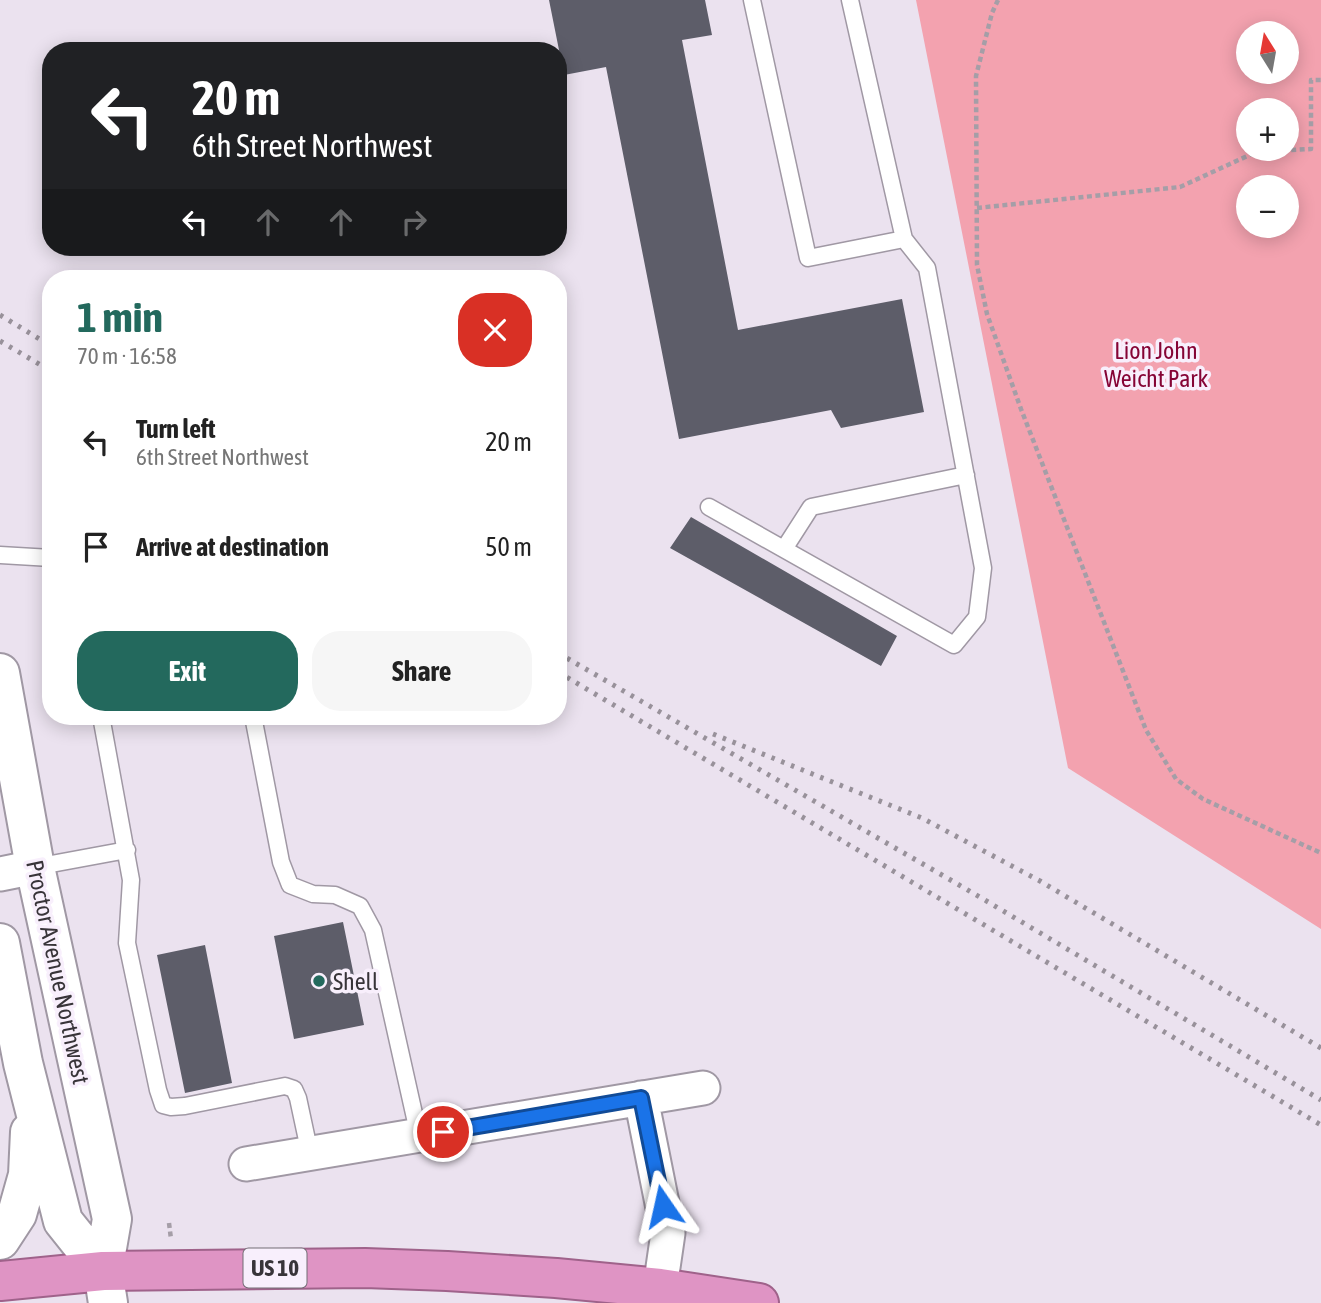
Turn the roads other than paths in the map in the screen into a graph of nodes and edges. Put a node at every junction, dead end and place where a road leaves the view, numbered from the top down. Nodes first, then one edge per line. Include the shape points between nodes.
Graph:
1 (752, 0) edge
2 (850, 0) edge
3 (904, 239) junction
4 (966, 474) junction
5 (709, 507) dead end
6 (784, 549) junction
7 (0, 555) edge
8 (42, 557) edge
9 (0, 673) edge
10 (103, 725) edge
11 (255, 725) edge
12 (127, 850) junction
13 (18, 870) edge
14 (0, 943) edge
15 (703, 1088) dead end
16 (31, 1091) junction
17 (641, 1098) junction
18 (419, 1136) junction
19 (310, 1154) junction
20 (246, 1164) dead end
21 (0, 1240) edge
22 (0, 1280) edge
23 (105, 1287) edge
24 (660, 1288) junction
25 (759, 1303) edge

1 - 3 lane via 808,258
2 - 3 lane
3 - 4 lane via 927,268
4 - 6 lane via 811,507
4 - 6 lane via 984,568 977,617 954,645
5 - 6 lane
7 - 8 lane
9 - 13 street, Proctor Avenue Northwest
10 - 12 lane
11 - 18 lane via 281,862 290,885 360,906 373,930
12 - 13 lane
12 - 19 lane via 131,880 127,943 163,1105 185,1106 285,1086 294,1089 298,1098
13 - 23 street, Proctor Avenue Northwest via 112,1219
14 - 16 street, Proctor Avenue Northwest
15 - 17 street
16 - 21 street via 28,1174 18,1214
16 - 23 street, Proctor Avenue Northwest via 63,1221
17 - 18 street
17 - 24 street via 668,1233
18 - 19 street
19 - 20 street
22 - 23 highway, US 10
23 - 24 highway, US 10 via 365,1268
24 - 25 highway, US 10

